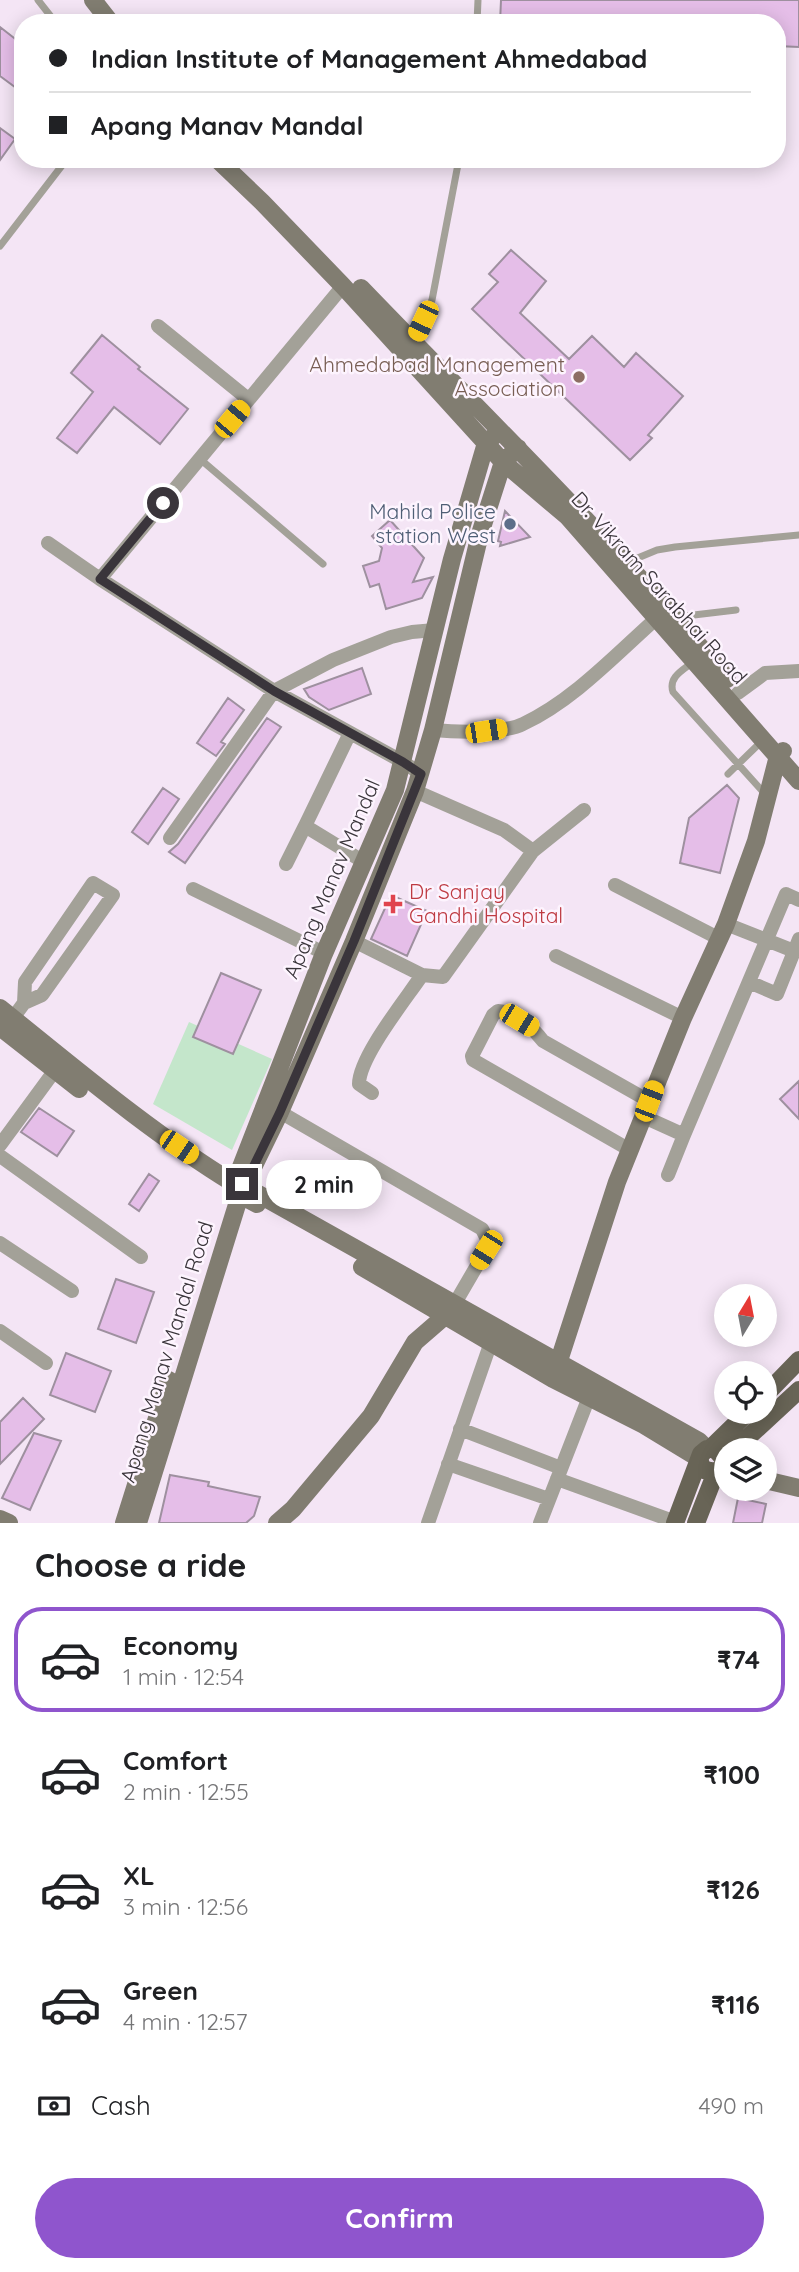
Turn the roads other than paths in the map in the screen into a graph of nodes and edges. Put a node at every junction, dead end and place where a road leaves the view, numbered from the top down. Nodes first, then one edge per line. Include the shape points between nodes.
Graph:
1 (38, 0) edge
2 (93, 0) edge
3 (49, 14) edge
4 (104, 14) edge
5 (60, 168) edge
6 (226, 168) edge
7 (243, 168) edge
8 (458, 168) edge
9 (0, 246) edge
10 (343, 286) junction
11 (158, 326) dead end
12 (409, 348) junction
13 (248, 400) junction
14 (501, 430) junction
15 (486, 443) junction
16 (519, 447) junction
17 (200, 458) junction
18 (503, 462) junction
19 (799, 535) edge
20 (48, 543) dead end
21 (628, 563) junction
22 (323, 564) dead end
23 (100, 579) junction
24 (736, 610) dead end
25 (667, 617) junction
26 (435, 630) junction
27 (695, 660) junction
28 (799, 671) edge
29 (274, 691) junction
30 (738, 692) junction
31 (433, 730) junction
32 (350, 733) junction
33 (764, 739) junction
34 (782, 752) junction
35 (403, 762) junction
36 (738, 764) junction
37 (799, 764) edge
38 (728, 774) dead end
39 (799, 781) edge
40 (418, 782) junction
41 (767, 797) junction
42 (584, 810) dead end
43 (305, 826) junction
44 (170, 838) dead end
45 (533, 851) junction
46 (364, 862) junction
47 (286, 864) dead end
48 (615, 885) dead end
49 (192, 888) dead end
50 (799, 900) edge
51 (723, 931) junction
52 (354, 941) junction
53 (767, 941) junction
54 (797, 945) edge
55 (324, 955) junction
56 (556, 956) dead end
57 (343, 965) junction
58 (785, 974) junction
59 (422, 975) junction
60 (799, 979) edge
61 (749, 982) junction
62 (24, 1003) junction
63 (4, 1018) edge
64 (683, 1018) junction
65 (59, 1065) junction
66 (372, 1093) dead end
67 (645, 1109) junction
68 (280, 1112) junction
69 (684, 1135) junction
70 (0, 1145) edge
71 (629, 1150) junction
72 (0, 1156) edge
73 (668, 1175) dead end
74 (236, 1188) junction
75 (0, 1243) edge
76 (141, 1257) dead end
77 (72, 1291) dead end
78 (449, 1311) junction
79 (0, 1331) edge
80 (491, 1342) junction
81 (799, 1360) edge
82 (47, 1363) dead end
83 (555, 1371) junction
84 (777, 1383) edge
85 (799, 1390) edge
86 (589, 1397) junction
87 (460, 1429) junction
88 (742, 1438) edge
89 (714, 1456) edge
90 (714, 1458) edge
91 (449, 1464) junction
92 (714, 1464) edge
93 (714, 1468) edge
94 (559, 1474) junction
95 (777, 1483) edge
96 (799, 1488) edge
97 (549, 1499) junction
98 (0, 1519) edge
99 (675, 1522) edge
100 (9, 1523) edge
101 (124, 1523) edge
102 (138, 1523) edge
103 (277, 1523) edge
104 (428, 1523) edge
105 (540, 1523) edge
106 (696, 1523) edge

1 - 3 lane
2 - 4 street
5 - 9 lane
6 - 10 street, Dr. Vikram Sarabhai Road
7 - 12 street, Dr. Vikram Sarabhai Road
8 - 12 lane via 432,300
10 - 12 street, Dr. Vikram Sarabhai Road
10 - 13 street
11 - 13 street
12 - 14 street, Dr. Vikram Sarabhai Road
12 - 15 street, Dr. Vikram Sarabhai Road
13 - 17 street
14 - 15 street
14 - 16 street, Dr. Vikram Sarabhai Road
15 - 18 street, Dr. Vikram Sarabhai Road
15 - 26 street, Apang Manav Mandal
16 - 18 street, Apang Manav Mandal Road
16 - 21 street, Dr. Vikram Sarabhai Road
17 - 22 lane
17 - 23 street
18 - 25 street, Dr. Vikram Sarabhai Road via 568,517
18 - 31 street, Apang Manav Mandal Road via 480,534
19 - 21 lane via 675,547
20 - 23 street
21 - 25 street, Dr. Vikram Sarabhai Road
23 - 29 street
24 - 25 lane
25 - 27 street, Dr. Vikram Sarabhai Road
25 - 30 street, Dr. Vikram Sarabhai Road
25 - 31 street via 569,695 522,725 486,731
26 - 29 street via 391,637
26 - 35 street, Apang Manav Mandal
27 - 33 street, Dr. Vikram Sarabhai Road
27 - 36 lane via 675,677 671,687
28 - 30 street via 765,673
29 - 32 street
29 - 44 street
30 - 34 street, Dr. Vikram Sarabhai Road
31 - 40 street, Apang Manav Mandal Road
32 - 35 street
32 - 43 street
33 - 34 street, Dr. Vikram Sarabhai Road
33 - 36 lane
34 - 37 street, Dr. Vikram Sarabhai Road
34 - 39 street, Dr. Vikram Sarabhai Road
34 - 41 street
35 - 40 street
35 - 46 street, Apang Manav Mandal
36 - 38 lane
36 - 41 lane
40 - 45 street
40 - 52 street, Apang Manav Mandal Road
41 - 51 street
42 - 45 street
43 - 46 street
43 - 47 street
45 - 59 street via 443,977
46 - 55 street, Apang Manav Mandal
48 - 51 street
49 - 55 street
50 - 53 street via 786,894
51 - 53 street
51 - 64 street
52 - 57 street, Apang Manav Mandal Road
52 - 59 street
53 - 54 street
53 - 61 street
54 - 58 street
55 - 57 street
55 - 74 street, Apang Manav Mandal
56 - 64 street
57 - 68 street, Apang Manav Mandal Road
58 - 60 street
58 - 61 street via 777,994
59 - 66 street via 374,1045 359,1077 359,1083
61 - 69 street
62 - 62 street via 42,995 113,895 93,883 25,982
62 - 63 street
63 - 65 street
64 - 67 street
65 - 70 street
65 - 74 street
67 - 69 street
67 - 71 street
67 - 71 street via 505,1012 493,1015 472,1056
68 - 74 street, Apang Manav Mandal Road
68 - 78 street via 482,1229 486,1250
69 - 73 street
71 - 83 street
72 - 76 street
74 - 78 street
74 - 101 street, Apang Manav Mandal
74 - 102 street, Apang Manav Mandal Road
75 - 77 street
78 - 80 street
78 - 83 street
78 - 103 street via 415,1342 372,1416
79 - 82 street
80 - 83 street
80 - 87 street
81 - 84 main road
83 - 86 street
83 - 89 street via 699,1441
85 - 88 main road
86 - 90 street
86 - 94 street
87 - 91 street
87 - 94 street
91 - 97 street
91 - 104 street
92 - 99 main road
93 - 106 main road
94 - 97 street
94 - 99 street
95 - 96 street
97 - 105 street
98 - 100 street

